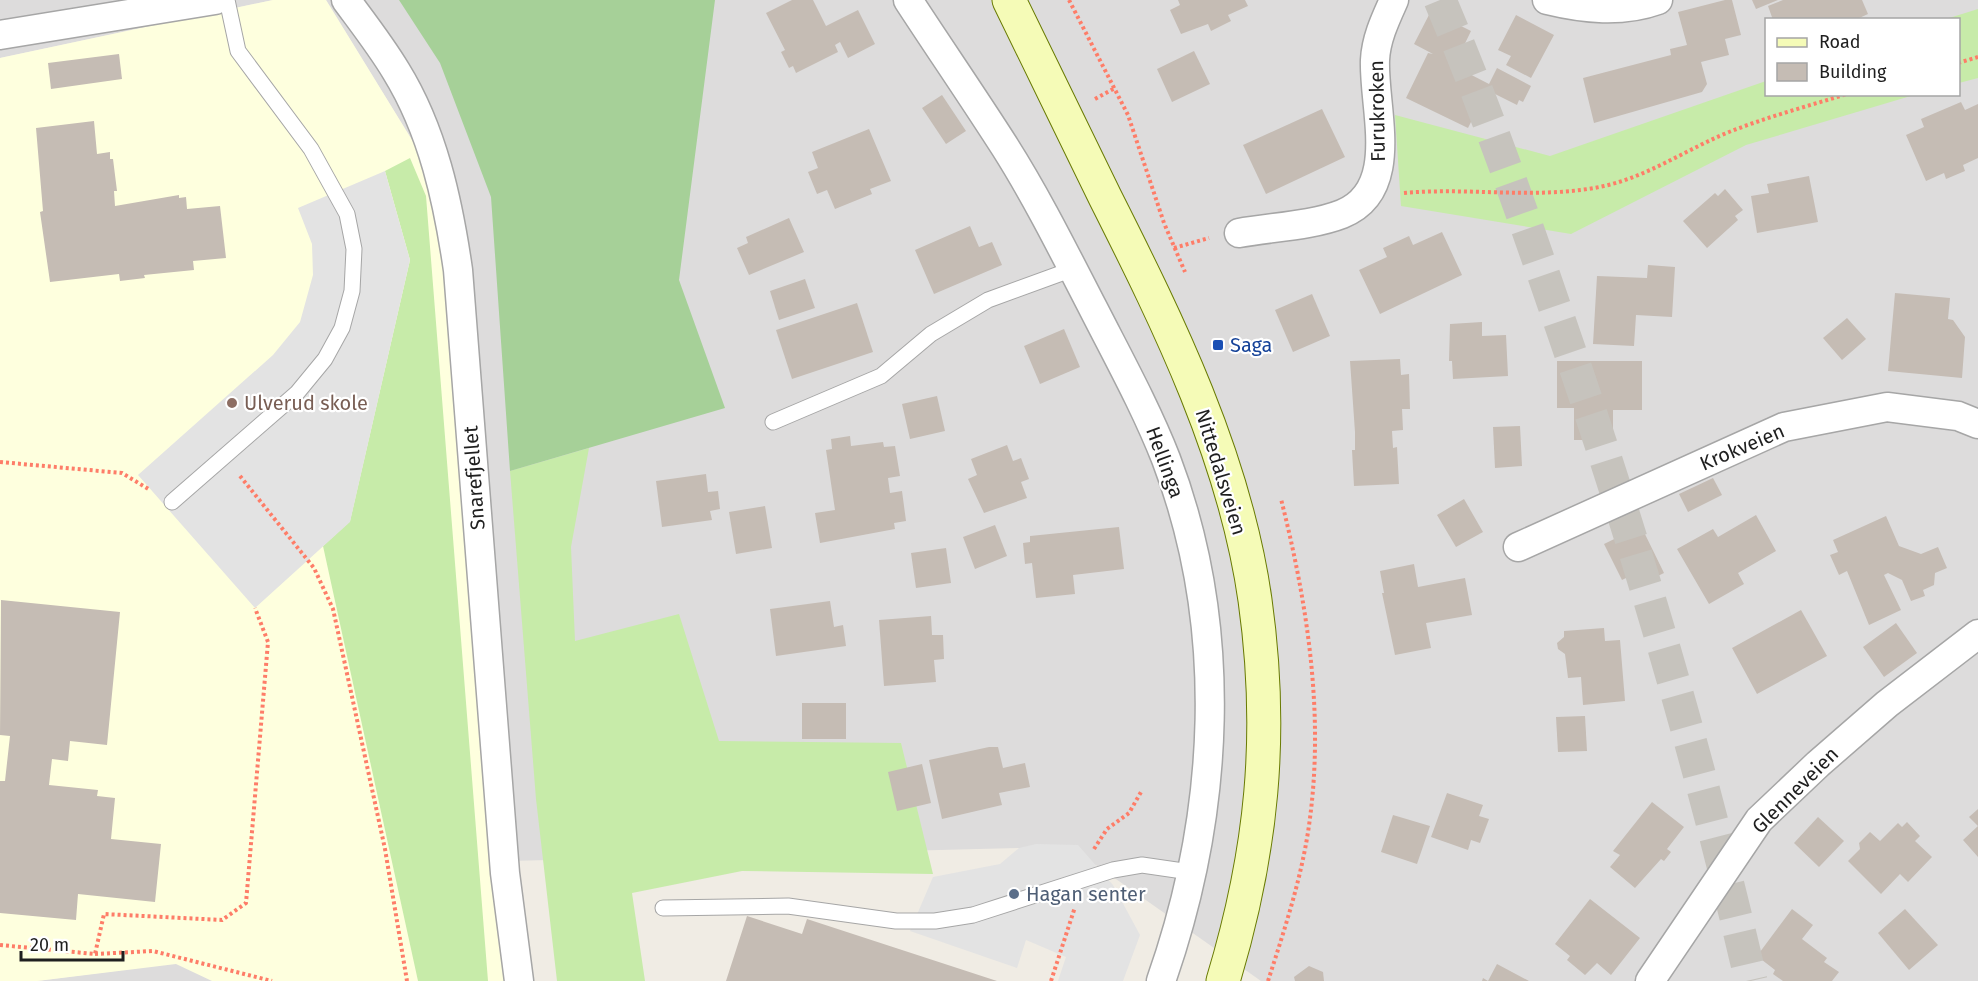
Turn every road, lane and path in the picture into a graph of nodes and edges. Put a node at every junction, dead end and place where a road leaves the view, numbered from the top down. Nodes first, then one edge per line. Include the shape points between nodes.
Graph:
1 (215, 0) edge
2 (227, 0) edge
3 (346, 0) edge
4 (908, 0) edge
5 (1010, 0) edge
6 (1069, 0) edge
7 (1394, 0) edge
8 (1548, 0) edge
9 (1659, 0) edge
10 (0, 35) edge
11 (1978, 57) edge
12 (1960, 63) edge
13 (1115, 88) junction
14 (1841, 96) edge
15 (1089, 102) dead end
16 (1372, 188) junction
17 (1239, 233) dead end
18 (1073, 269) junction
19 (1185, 272) dead end
20 (773, 422) dead end
21 (1978, 424) edge
22 (224, 457) junction
23 (0, 462) edge
24 (172, 502) joint
25 (1518, 547) dead end
26 (255, 608) dead end
27 (1978, 634) edge
28 (1141, 792) dead end
29 (1190, 872) junction
30 (1083, 878) junction
31 (663, 908) dead end
32 (0, 945) edge
33 (95, 954) junction
34 (272, 981) edge
35 (407, 981) edge
36 (519, 981) edge
37 (1051, 981) edge
38 (1161, 981) edge
39 (1223, 981) edge
40 (1650, 981) edge

1 - 10 street
2 - 22 lane via 238,51 331,181 347,214 354,249 352,291 342,328 325,359 297,393
3 - 36 street, Snarefjellet via 397,73 423,125 440,173 451,222 459,280 506,873
4 - 18 street, Hellinga via 1006,149
5 - 39 main road, Nittedalsveien via 1174,339 1218,451 1246,551 1261,651 1263,776 1254,862
6 - 13 path
7 - 16 street, Furukroken via 1377,40 1380,156
8 - 9 street via 1610,8
11 - 12 path
13 - 15 path
13 - 19 path
14 - 16 path via 1729,132 1636,177 1605,186 1540,193 1403,193
16 - 17 street, Furukroken via 1343,213
18 - 20 lane via 988,300 931,334 881,376
18 - 29 street, Hellinga via 1148,417 1181,504 1193,551 1209,647 1211,723 1207,773
21 - 25 street, Krokveien via 1958,416 1887,407 1784,427
22 - 24 lane
22 - 35 path via 314,568 333,609 383,837
23 - 24 path via 122,473
26 - 33 path via 268,642 246,903 222,920 104,914
27 - 40 street, Glenneveien via 1887,704 1759,820
28 - 30 path via 1129,813 1107,829 1090,855
29 - 30 lane via 1142,865
29 - 38 street, Hellinga
30 - 31 lane via 973,915 935,921 896,921 788,906
30 - 37 path
32 - 33 path
33 - 34 path via 153,951

